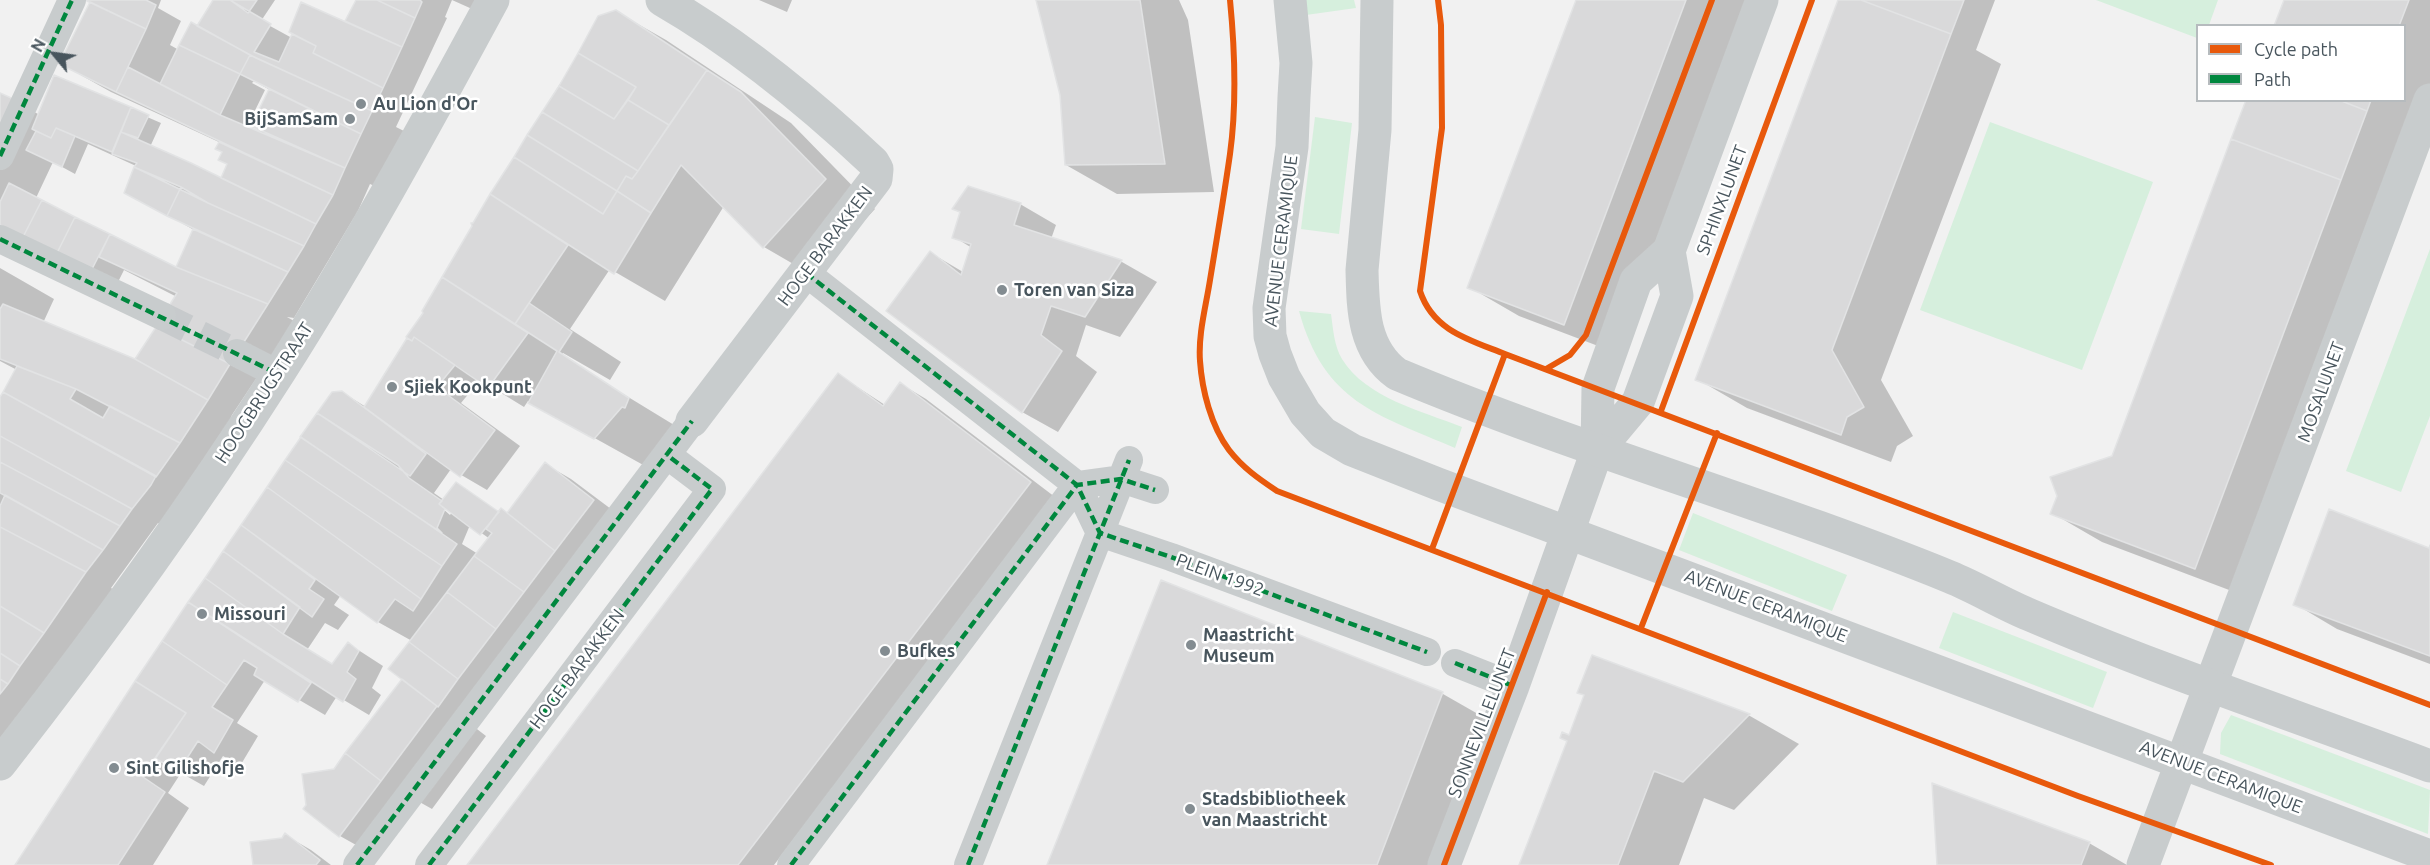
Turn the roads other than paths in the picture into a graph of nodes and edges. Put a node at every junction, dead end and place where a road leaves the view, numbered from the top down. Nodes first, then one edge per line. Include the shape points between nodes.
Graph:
1 (72, 0) edge
2 (493, 0) edge
3 (662, 0) edge
4 (1290, 0) edge
5 (1377, 0) edge
6 (1762, 0) edge
7 (2430, 100) edge
8 (2423, 141) edge
9 (0, 156) edge
10 (0, 239) edge
11 (1669, 251) junction
12 (806, 273) junction
13 (162, 316) tunnel mouth
14 (237, 352) tunnel mouth
15 (278, 374) junction
16 (692, 421) joint
17 (1597, 451) junction
18 (667, 455) junction
19 (1125, 470) junction
20 (1077, 485) junction
21 (1155, 490) dead end
22 (1568, 532) junction
23 (1100, 533) junction
24 (1427, 652) dead end
25 (1455, 663) dead end
26 (2212, 685) junction
27 (1513, 686) junction
28 (2182, 762) junction
29 (0, 764) edge
30 (2430, 766) edge
31 (2430, 856) edge
32 (357, 865) edge
33 (429, 865) edge
34 (791, 865) edge
35 (968, 865) edge
36 (1444, 865) edge
37 (2143, 865) edge

1 - 9 street
2 - 15 street, HOOGBRUGSTRAAT via 363,236
3 - 12 street, HOGE BARAKKEN via 760,64 828,120 877,169 876,179
4 - 22 street, AVENUE CERAMIQUE via 1296,63 1292,147 1269,308 1269,336 1284,378 1314,424 1336,442
5 - 17 street via 1375,130 1362,270 1364,310 1373,348 1397,374
6 - 11 street, SPHINXLUNET
7 - 8 street, MOSALUNET
8 - 26 street, MOSALUNET
10 - 13 street
11 - 17 street, SPHINXLUNET via 1636,281 1598,388
11 - 17 street, SPHINXLUNET via 1677,296 1638,402
12 - 16 street, HOGE BARAKKEN
12 - 20 street
14 - 15 street
15 - 29 street, HOOGBRUGSTRAAT via 143,575
16 - 18 street, HOGE BARAKKEN
17 - 22 street, SONNEVILLELUNET
17 - 26 street via 1698,483 1951,578 2038,618
18 - 32 street, HOGE BARAKKEN
18 - 33 street, HOGE BARAKKEN via 712,489
19 - 20 street
19 - 21 street
19 - 23 street
20 - 23 street
20 - 34 street
22 - 27 street, SONNEVILLELUNET
22 - 28 street, AVENUE CERAMIQUE
23 - 24 street, PLEIN 1992
23 - 35 street
25 - 27 street
26 - 28 street, MOSALUNET
26 - 30 street
27 - 36 street, SONNEVILLELUNET
28 - 31 street, AVENUE CERAMIQUE
28 - 37 street, MOSALUNET

